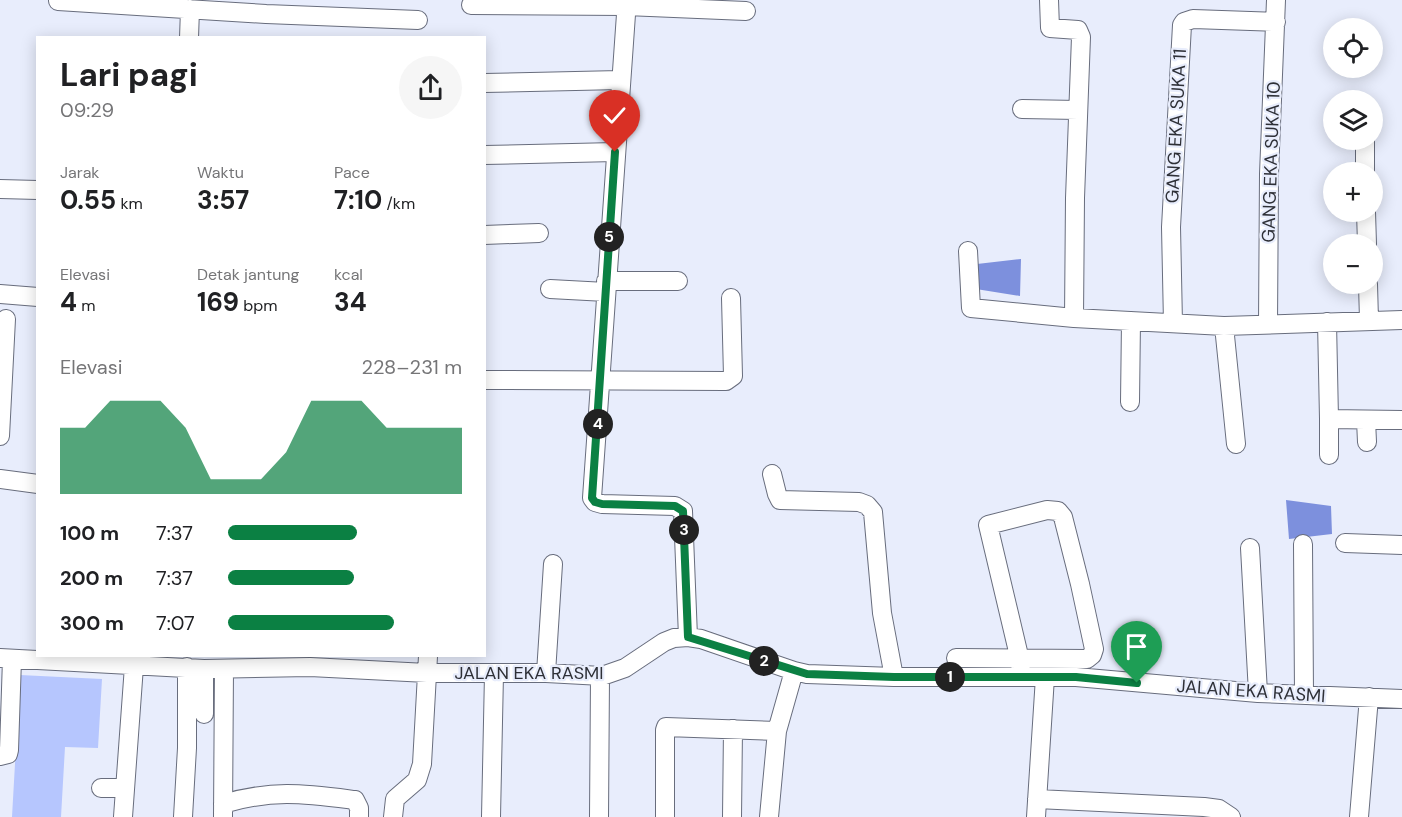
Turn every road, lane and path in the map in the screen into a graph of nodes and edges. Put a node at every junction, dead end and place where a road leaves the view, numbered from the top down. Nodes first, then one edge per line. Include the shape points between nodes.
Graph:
1 (1049, 0) edge
2 (1276, 0) edge
3 (58, 2) dead end
4 (626, 3) edge
5 (169, 4) edge
6 (471, 5) dead end
7 (190, 9) junction
8 (746, 11) dead end
9 (418, 20) dead end
10 (1276, 22) junction
11 (189, 36) edge
12 (620, 80) junction
13 (486, 83) edge
14 (1022, 108) dead end
15 (1078, 110) junction
16 (615, 152) junction
17 (486, 155) edge
18 (0, 189) edge
19 (36, 190) edge
20 (539, 233) dead end
21 (486, 235) edge
22 (968, 250) dead end
23 (678, 281) dead end
24 (606, 286) junction
25 (550, 289) dead end
26 (0, 294) edge
27 (1368, 294) edge
28 (36, 297) edge
29 (731, 298) dead end
30 (1074, 318) junction
31 (6, 319) dead end
32 (1369, 320) junction
33 (1402, 320) edge
34 (1131, 321) junction
35 (1327, 322) junction
36 (1173, 323) junction
37 (1269, 324) junction
38 (1224, 326) junction
39 (486, 380) edge
40 (601, 381) junction
41 (1130, 402) dead end
42 (1329, 419) junction
43 (1366, 420) junction
44 (1402, 420) edge
45 (0, 436) edge
46 (1367, 442) dead end
47 (1236, 444) dead end
48 (1329, 455) dead end
49 (772, 474) dead end
50 (0, 479) edge
51 (36, 484) edge
52 (1345, 543) dead end
53 (1303, 544) dead end
54 (1402, 545) edge
55 (1250, 548) dead end
56 (553, 564) dead end
57 (688, 637) junction
58 (39, 658) edge
59 (956, 658) dead end
60 (6, 659) edge
61 (104, 660) edge
62 (310, 661) edge
63 (185, 664) edge
64 (428, 664) edge
65 (134, 666) junction
66 (1020, 668) junction
67 (224, 669) junction
68 (794, 671) junction
69 (494, 674) junction
70 (546, 674) junction
71 (600, 676) junction
72 (894, 677) junction
73 (1045, 677) junction
74 (1258, 693) junction
75 (1304, 695) junction
76 (1369, 697) junction
77 (1402, 699) edge
78 (204, 714) dead end
79 (733, 729) junction
80 (777, 731) junction
81 (0, 756) edge
82 (101, 788) dead end
83 (125, 788) junction
84 (1037, 798) junction
85 (223, 810) edge
86 (1120, 810) edge
87 (123, 817) edge
88 (183, 817) edge
89 (359, 817) edge
90 (393, 817) edge
91 (491, 817) edge
92 (599, 817) edge
93 (665, 817) edge
94 (732, 817) edge
95 (769, 817) edge
96 (1036, 817) edge
97 (1231, 817) edge
98 (1359, 817) edge

1 - 15 street via 1050,28 1076,29 1081,33
2 - 10 street, GANG EKA SUKA 10
3 - 5 street
4 - 6 street
4 - 8 street
4 - 12 street
5 - 7 street
7 - 9 street
7 - 11 street
10 - 36 street, GANG EKA SUKA 11 via 1193,20 1182,25 1171,227
10 - 37 street, GANG EKA SUKA 10 via 1269,174
12 - 13 street
12 - 16 street
14 - 15 street
15 - 30 street
16 - 17 street
16 - 24 street
18 - 19 street
20 - 21 street
22 - 30 street via 971,309
23 - 24 street
24 - 25 street
24 - 40 street
26 - 28 street
27 - 32 street
29 - 40 street via 730,379
30 - 34 street
31 - 45 street
32 - 33 street
32 - 35 street
34 - 36 street
34 - 41 street
35 - 37 street
35 - 42 street
36 - 38 street
37 - 38 street
38 - 47 street
39 - 40 street
40 - 57 street via 592,498 602,504 675,506 683,511
42 - 43 street
42 - 48 street
43 - 44 street
43 - 46 street
49 - 72 street via 780,500 859,502 873,512 882,614
50 - 51 street
52 - 54 street
53 - 75 street
55 - 74 street
56 - 70 street
57 - 68 street, JALAN EKA RASMI
57 - 71 street, JALAN EKA RASMI via 664,642 625,668
58 - 60 street, JALAN EKA RASMI
58 - 61 street, JALAN EKA RASMI
59 - 66 street
60 - 81 street via 9,750
61 - 65 street, JALAN EKA RASMI
62 - 64 street, JALAN EKA RASMI
62 - 67 street, JALAN EKA RASMI
63 - 65 street, JALAN EKA RASMI
63 - 67 street, JALAN EKA RASMI
63 - 78 street
63 - 88 street via 188,748
64 - 69 street, JALAN EKA RASMI
64 - 90 street via 422,764 417,780 395,799
65 - 83 street
66 - 66 street via 988,525 1047,510 1058,511 1063,517 1094,649 1087,659
66 - 72 street, JALAN EKA RASMI
66 - 73 street, JALAN EKA RASMI
67 - 85 street
68 - 72 street, JALAN EKA RASMI
68 - 80 street
69 - 70 street, JALAN EKA RASMI
69 - 91 street
70 - 71 street, JALAN EKA RASMI
71 - 92 street
73 - 74 street, JALAN EKA RASMI
73 - 84 street
74 - 75 street, JALAN EKA RASMI
75 - 76 street, JALAN EKA RASMI
76 - 77 street, JALAN EKA RASMI
76 - 98 street
79 - 80 street
79 - 93 street via 665,728
79 - 94 street
80 - 95 street
82 - 83 street
83 - 87 street
84 - 86 street
84 - 96 street
85 - 89 street via 249,797 276,793 355,800
86 - 97 street via 1204,807 1219,809

